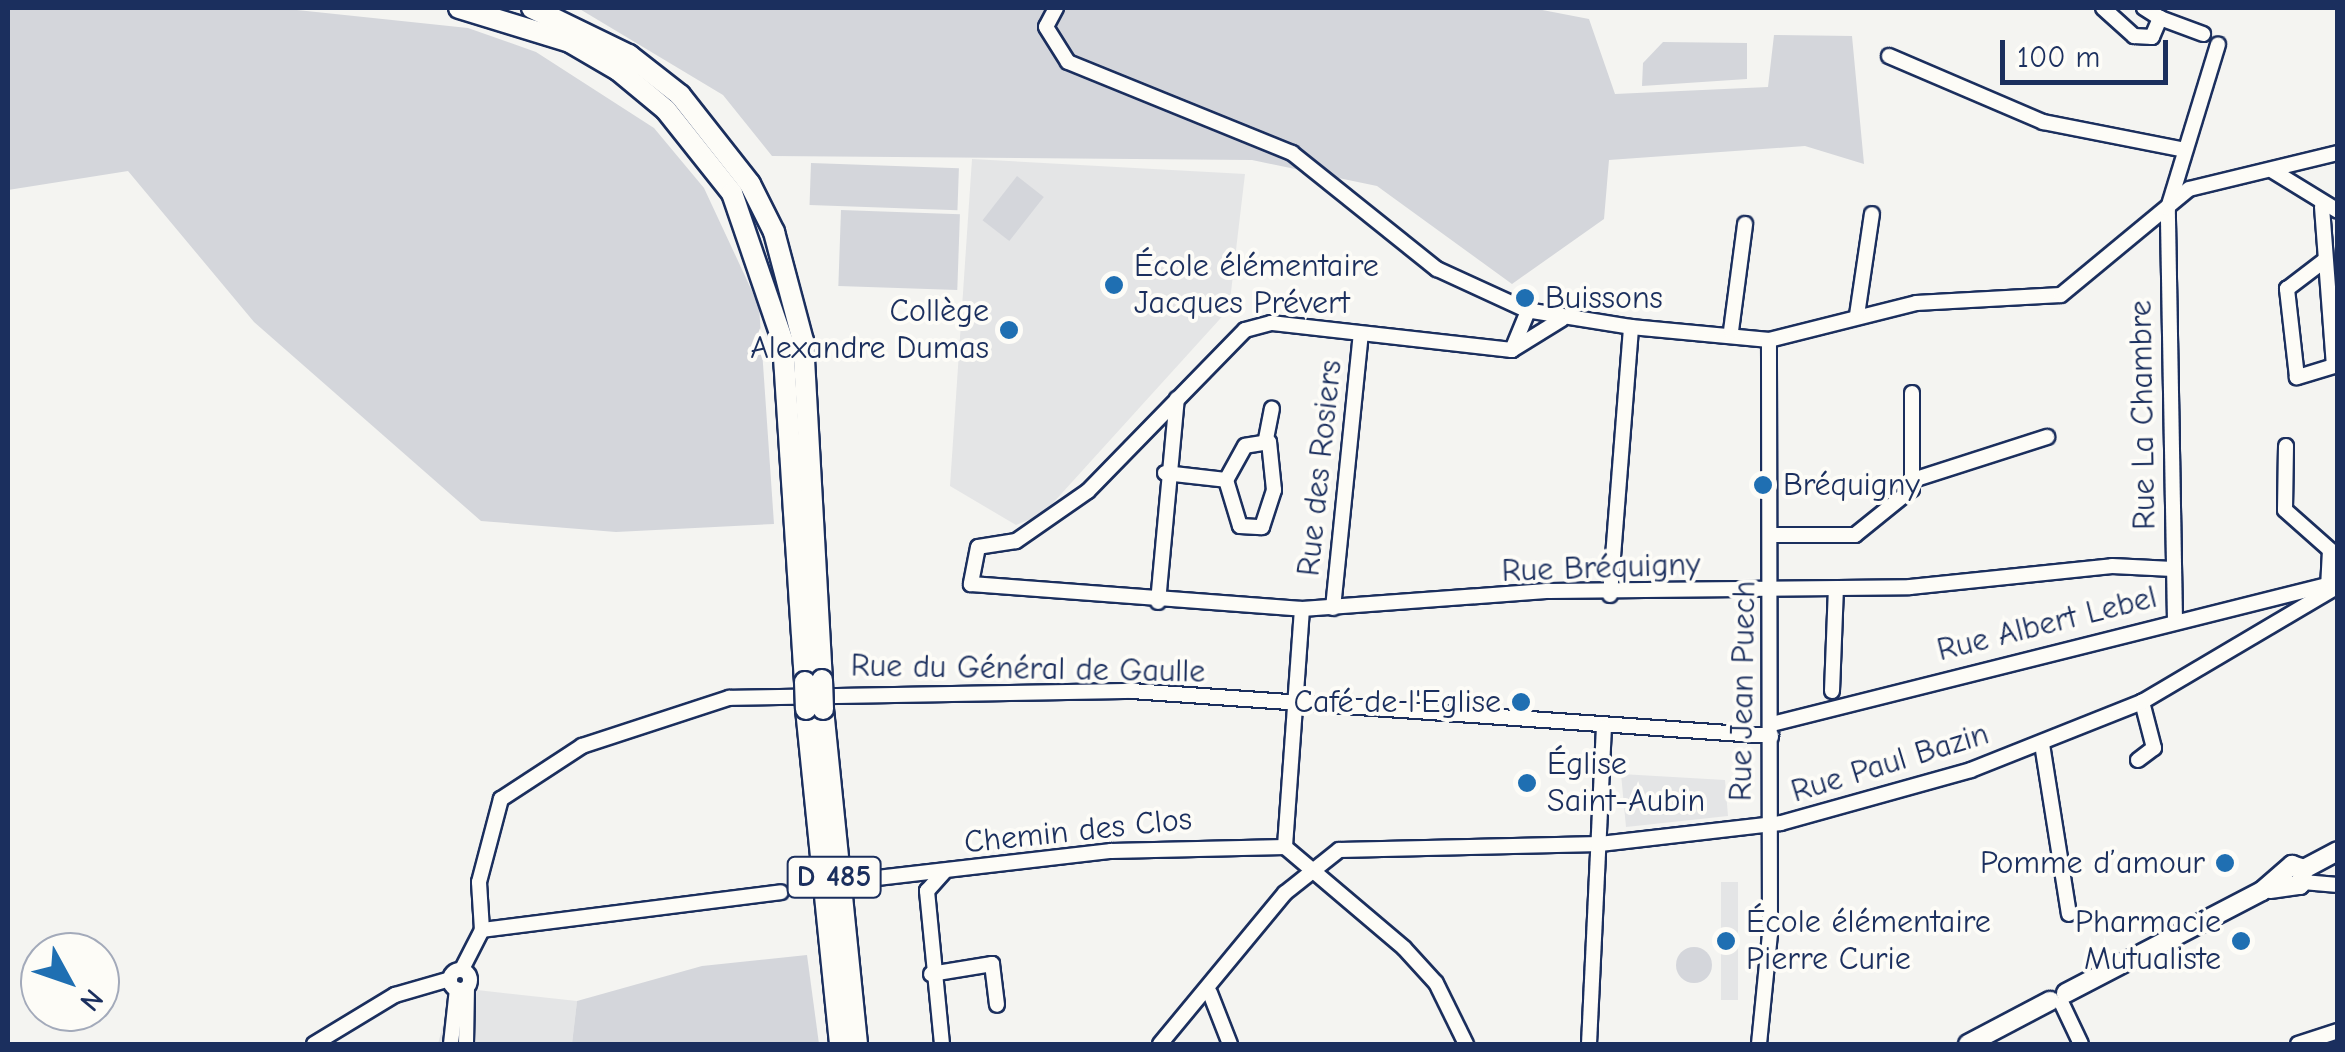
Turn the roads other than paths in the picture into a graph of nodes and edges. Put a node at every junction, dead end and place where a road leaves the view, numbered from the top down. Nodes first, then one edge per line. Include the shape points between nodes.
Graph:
1 (459, 8) edge
2 (532, 8) edge
3 (1056, 8) edge
4 (2103, 8) edge
5 (2144, 8) edge
6 (2160, 18) junction
7 (2203, 34) dead end
8 (2218, 44) dead end
9 (1889, 56) dead end
10 (2180, 148) junction
11 (2338, 153) edge
12 (2273, 171) junction
13 (2168, 208) junction
14 (2330, 209) edge
15 (1872, 214) dead end
16 (1744, 224) dead end
17 (2325, 260) junction
18 (1528, 310) junction
19 (1857, 315) junction
20 (1562, 319) junction
21 (1631, 328) junction
22 (1731, 330) junction
23 (1360, 334) junction
24 (1769, 340) junction
25 (1512, 350) junction
26 (1912, 393) dead end
27 (1177, 398) junction
28 (1272, 410) dead end
29 (2047, 437) dead end
30 (1266, 439) junction
31 (2286, 446) dead end
32 (1166, 473) junction
33 (1226, 480) junction
34 (1912, 480) junction
35 (1773, 535) junction
36 (2172, 568) junction
37 (2334, 584) edge
38 (1836, 589) junction
39 (1773, 591) junction
40 (1610, 594) junction
41 (1158, 602) junction
42 (1333, 608) junction
43 (1302, 609) junction
44 (2175, 620) junction
45 (814, 681) junction
46 (1832, 690) dead end
47 (1290, 702) junction
48 (2142, 702) junction
49 (815, 709) junction
50 (1604, 727) junction
51 (1771, 730) junction
52 (2042, 744) junction
53 (2138, 760) dead end
54 (1768, 826) junction
55 (1600, 844) junction
56 (1284, 847) junction
57 (2338, 851) edge
58 (944, 872) junction
59 (1306, 874) junction
60 (2295, 877) junction
61 (877, 878) dead end
62 (2338, 886) edge
63 (781, 892) dead end
64 (2069, 914) dead end
65 (482, 930) junction
66 (932, 974) junction
67 (459, 981) junction
68 (1210, 993) junction
69 (2059, 999) junction
70 (997, 1005) dead end
71 (2338, 1030) edge
72 (314, 1044) edge
73 (450, 1044) edge
74 (466, 1044) edge
75 (840, 1044) edge
76 (857, 1044) edge
77 (942, 1044) edge
78 (1160, 1044) edge
79 (1230, 1044) edge
80 (1466, 1044) edge
81 (1589, 1044) edge
82 (1759, 1044) edge
83 (1968, 1044) edge
84 (2080, 1044) edge
85 (2298, 1044) edge

1 - 45 highway, D 485 via 570,42 618,70 666,110 732,193 782,342
2 - 45 highway, D 485 via 616,48 680,94 740,168 774,232 803,341
3 - 18 street via 1046,27 1068,62 1292,152 1438,269
4 - 6 street via 2134,36 2152,37
5 - 6 street
6 - 7 street
8 - 10 street, Rue La Chambre
9 - 10 street via 2043,122
10 - 13 street, Rue La Chambre
11 - 12 street
12 - 13 street via 2207,181
12 - 14 street
13 - 19 street via 2061,295
13 - 36 street, Rue La Chambre
14 - 17 street
15 - 19 street
16 - 22 street
17 - 17 street via 2334,280 2334,366 2297,377 2289,365 2287,289
18 - 20 street
18 - 25 street
19 - 24 street
20 - 21 street
20 - 25 street
21 - 22 street
21 - 40 street
22 - 24 street
23 - 25 street
23 - 27 street via 1271,323 1244,330
23 - 42 street, Rue des Rosiers
24 - 35 street, Rue Jean Puech
26 - 34 street
27 - 32 street
27 - 41 street, Rue Bréquigny via 1088,491 1016,541 978,547 972,584
28 - 30 street
29 - 34 street
30 - 33 street via 1246,446
30 - 33 street via 1274,490 1262,527 1240,526
31 - 37 street via 2285,510 2330,550
32 - 33 street
32 - 41 street
34 - 35 street via 1855,535
35 - 39 street, Rue Jean Puech
36 - 38 street, Rue Bréquigny
36 - 44 street, Rue La Chambre
37 - 44 street, Rue Albert Lebel
37 - 48 street, Rue Paul Bazin
38 - 39 street, Rue Bréquigny
38 - 46 street
39 - 40 street, Rue Bréquigny
39 - 51 street, Rue Jean Puech
40 - 42 street, Rue Bréquigny
41 - 43 street, Rue Bréquigny
42 - 43 street, Rue Bréquigny
43 - 47 street
44 - 51 street, Rue Albert Lebel
45 - 49 highway, D 485, bridge
47 - 50 street, Rue du Général de Gaulle
47 - 56 street
47 - 65 street, Rue du Général de Gaulle via 1132,691 772,694 677,712 582,746 502,799 479,882
48 - 52 street, Rue Paul Bazin
48 - 53 street via 2154,748
49 - 75 highway, D 485
49 - 76 highway, D 485
50 - 51 street, Rue du Général de Gaulle
50 - 55 street
51 - 54 street, Rue Jean Puech
52 - 54 street, Rue Paul Bazin
52 - 64 street
54 - 55 street, Rue Paul Bazin
54 - 82 street, Rue Jean Puech
55 - 59 street, Rue Paul Bazin via 1370,845 1338,850
55 - 81 street
56 - 58 street, Chemin des Clos via 1111,851
56 - 59 street
57 - 60 main road
58 - 61 street, Chemin des Clos
58 - 66 street via 927,891
59 - 68 street, Rue Paul Bazin
59 - 80 street via 1404,948 1436,983
60 - 62 street
60 - 69 main road
63 - 65 street
65 - 67 street
66 - 70 street via 992,964
66 - 77 street
67 - 72 street via 396,995
67 - 73 street
67 - 74 street
68 - 78 street, Rue Paul Bazin
68 - 79 street
69 - 83 main road
69 - 84 street
71 - 85 street

